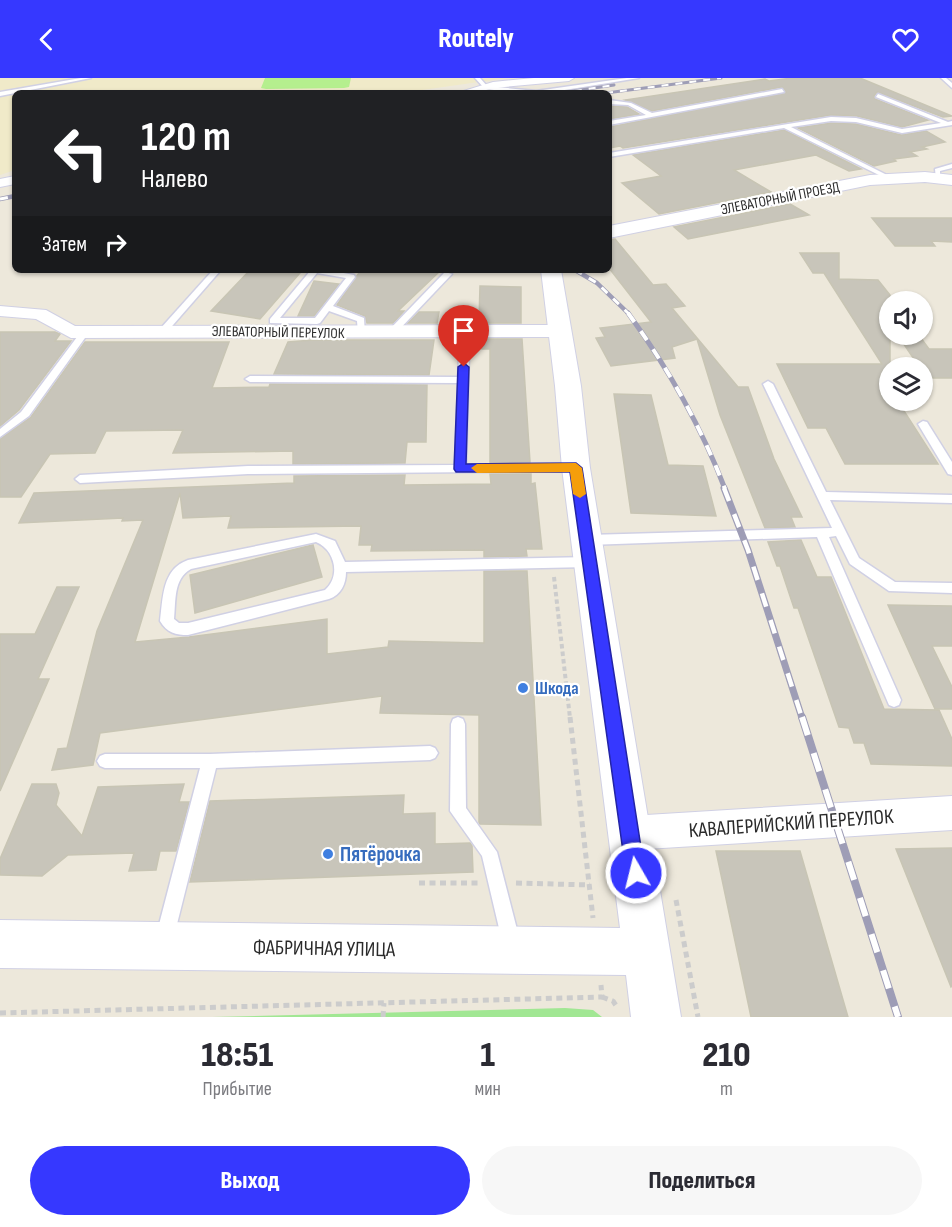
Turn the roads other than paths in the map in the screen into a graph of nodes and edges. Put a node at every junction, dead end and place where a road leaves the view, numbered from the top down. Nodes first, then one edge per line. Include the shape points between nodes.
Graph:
1 (89, 78) edge
2 (569, 78) edge
3 (637, 78) edge
4 (943, 78) edge
5 (480, 80) edge
6 (952, 86) edge
7 (22, 90) edge
8 (467, 90) edge
9 (523, 90) edge
10 (556, 90) edge
11 (782, 91) dead end
12 (878, 96) dead end
13 (612, 102) edge
14 (651, 114) junction
15 (612, 122) edge
16 (949, 123) edge
17 (786, 127) junction
18 (612, 155) edge
19 (947, 175) edge
20 (889, 178) junction
21 (612, 231) edge
22 (214, 273) edge
23 (313, 273) edge
24 (331, 273) edge
25 (551, 273) edge
26 (448, 274) dead end
27 (327, 307) junction
28 (0, 311) edge
29 (86, 331) junction
30 (163, 331) junction
31 (561, 331) junction
32 (362, 333) junction
33 (391, 333) junction
34 (464, 354) dead end
35 (250, 379) dead end
36 (463, 380) junction
37 (768, 384) dead end
38 (923, 424) dead end
39 (0, 434) edge
40 (576, 468) junction
41 (460, 469) junction
42 (952, 471) edge
43 (80, 478) dead end
44 (821, 496) junction
45 (952, 500) edge
46 (838, 532) junction
47 (821, 533) junction
48 (589, 551) junction
49 (340, 567) junction
50 (952, 588) edge
51 (894, 700) dead end
52 (458, 724) dead end
53 (430, 753) dead end
54 (105, 761) dead end
55 (210, 761) junction
56 (952, 813) edge
57 (630, 833) junction
58 (0, 944) edge
59 (162, 946) junction
60 (513, 951) junction
61 (647, 952) junction
62 (656, 1017) edge

1 - 7 lane
2 - 5 street
3 - 10 lane
4 - 6 lane
5 - 8 street
5 - 9 lane
11 - 14 lane
12 - 16 lane
13 - 14 lane via 629,104
14 - 15 lane
16 - 17 lane via 902,130 840,118
17 - 18 lane
17 - 20 lane
19 - 20 street, ЭЛЕВАТОРНЫЙ ПРОЕЗД
20 - 21 street, ЭЛЕВАТОРНЫЙ ПРОЕЗД
22 - 30 lane
23 - 27 lane via 273,321 316,321
24 - 27 lane via 351,277
25 - 31 street
26 - 33 lane
27 - 32 lane via 361,320
28 - 29 street, ЭЛЕВАТОРНЫЙ ПЕРЕУЛОК via 40,314 71,332
29 - 30 street, ЭЛЕВАТОРНЫЙ ПЕРЕУЛОК
29 - 39 lane via 25,414
30 - 32 street, ЭЛЕВАТОРНЫЙ ПЕРЕУЛОК
31 - 33 street, ЭЛЕВАТОРНЫЙ ПЕРЕУЛОК
31 - 40 street
32 - 33 street, ЭЛЕВАТОРНЫЙ ПЕРЕУЛОК
34 - 36 lane
35 - 36 lane
36 - 41 lane
37 - 44 lane
38 - 42 lane
40 - 41 lane
40 - 48 street
41 - 43 lane via 248,470
44 - 45 lane
44 - 46 lane
46 - 47 lane
46 - 50 lane via 854,561 893,587
47 - 48 lane
47 - 51 lane
48 - 49 lane via 552,564
48 - 57 street
49 - 49 lane via 341,579 329,594 188,629 176,629 168,621 172,579 178,569 188,564 316,538 335,549
52 - 60 lane via 458,811 489,852
53 - 55 lane
54 - 55 lane
55 - 59 lane
56 - 57 street, КАВАЛЕРИЙСКИЙ ПЕРЕУЛОК
57 - 61 street
58 - 59 street, ФАБРИЧНАЯ УЛИЦА
59 - 60 street, ФАБРИЧНАЯ УЛИЦА
60 - 61 street, ФАБРИЧНАЯ УЛИЦА
61 - 62 street

